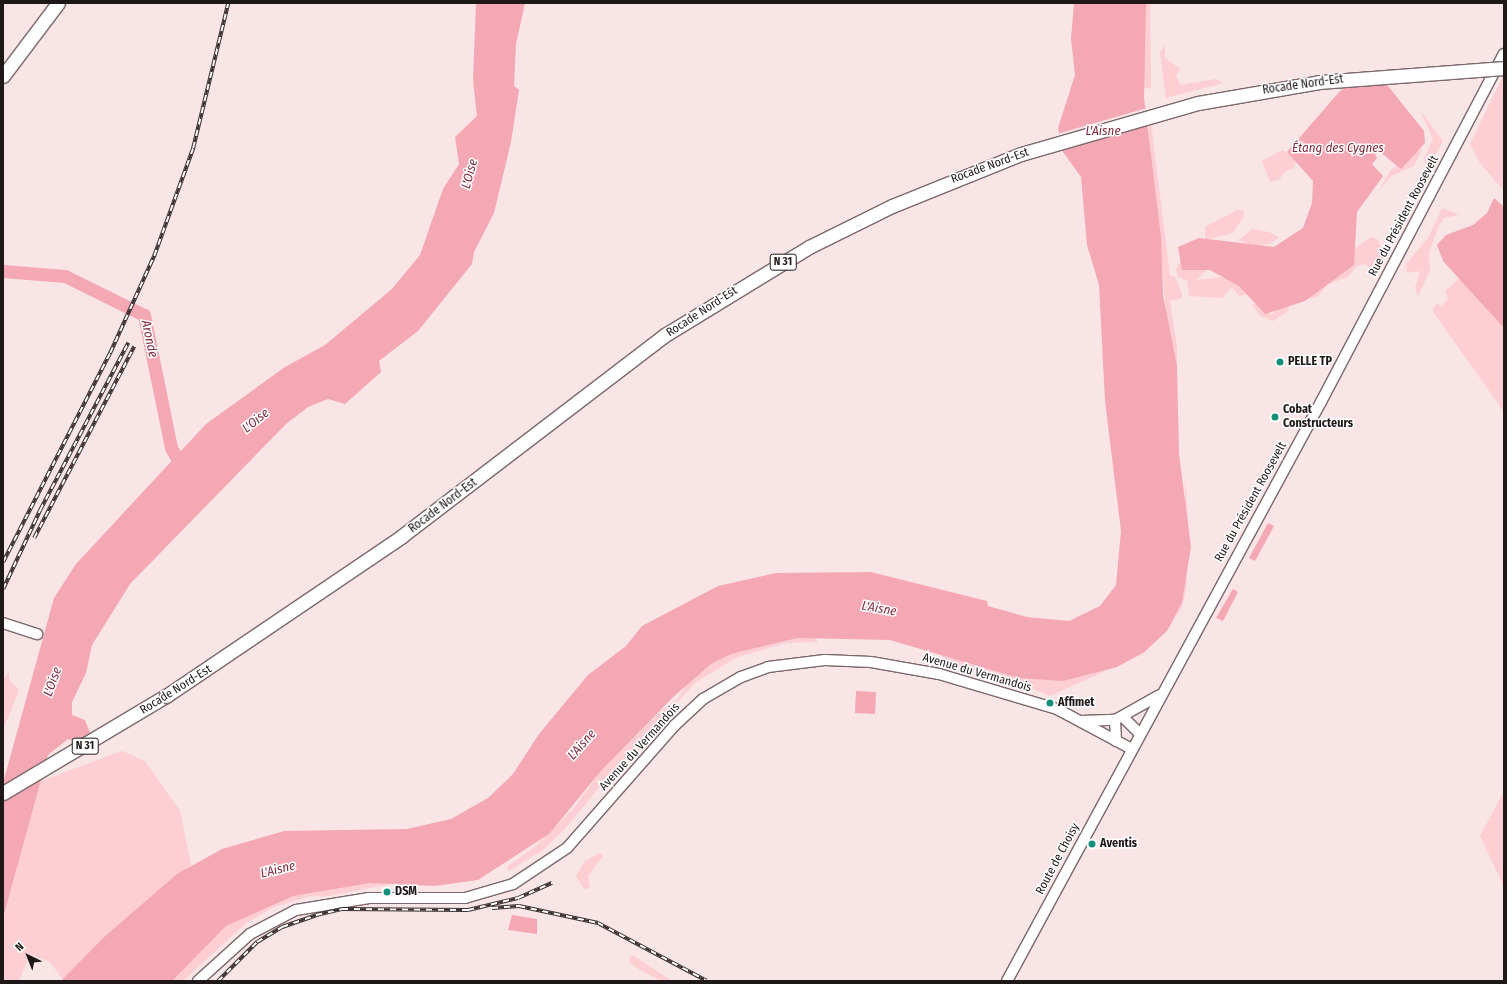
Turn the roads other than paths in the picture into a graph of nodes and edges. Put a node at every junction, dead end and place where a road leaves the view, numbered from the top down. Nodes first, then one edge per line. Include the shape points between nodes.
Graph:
1 (58, 3) edge
2 (1504, 54) edge
3 (1504, 68) edge
4 (3, 76) edge
5 (3, 624) edge
6 (36, 634) dead end
7 (1161, 695) junction
8 (1119, 719) junction
9 (1077, 721) junction
10 (1140, 734) junction
11 (1116, 741) junction
12 (1132, 749) junction
13 (3, 793) edge
14 (198, 981) edge
15 (1007, 981) edge

1 - 4 main road
2 - 7 street, Rue du Président Roosevelt via 1321,402
3 - 13 main road, Rocade Nord-Est / N 31, bridge via 1318,82 1198,104 1021,154 949,181 849,227 724,296 665,335 402,536 236,652
5 - 6 street
7 - 8 street
7 - 10 street, Rue du Président Roosevelt
8 - 9 street
8 - 10 street
8 - 11 street
9 - 11 street, Avenue du Vermandois
9 - 14 street, Avenue du Vermandois via 1057,709 914,669 825,660 768,667 741,677 703,699 674,726 567,848 513,884 465,898 369,898 296,910 250,934
10 - 12 street, Rue du Président Roosevelt
11 - 12 street, Avenue du Vermandois
12 - 15 street, Route de Choisy

